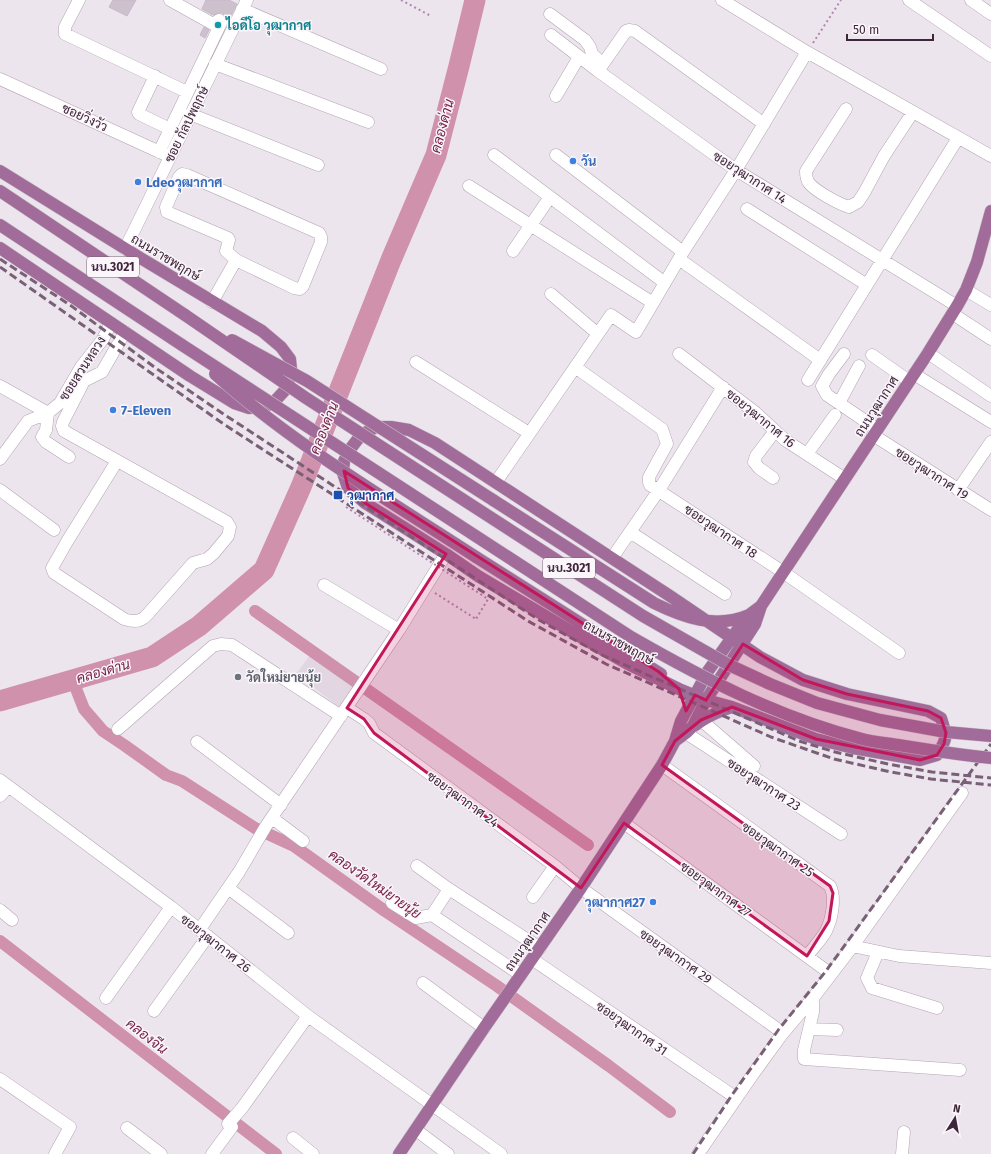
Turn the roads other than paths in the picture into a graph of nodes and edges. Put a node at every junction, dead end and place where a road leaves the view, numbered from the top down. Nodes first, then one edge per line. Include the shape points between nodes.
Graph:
1 (79, 0) edge
2 (170, 0) edge
3 (722, 0) edge
4 (909, 0) edge
5 (971, 0) edge
6 (244, 4) edge
7 (550, 14) dead end
8 (991, 14) edge
9 (551, 35) dead end
10 (807, 52) junction
11 (991, 56) edge
12 (579, 57) junction
13 (215, 64) junction
14 (601, 68) junction
15 (381, 69) dead end
16 (155, 76) junction
17 (0, 79) edge
18 (187, 92) junction
19 (556, 96) dead end
20 (846, 109) dead end
21 (913, 112) junction
22 (190, 114) junction
23 (368, 122) dead end
24 (764, 124) junction
25 (170, 129) junction
26 (958, 138) junction
27 (164, 154) junction
28 (494, 155) dead end
29 (556, 155) dead end
30 (991, 156) edge
31 (318, 165) dead end
32 (736, 170) junction
33 (0, 171) edge
34 (469, 186) dead end
35 (0, 191) edge
36 (550, 197) junction
37 (747, 209) dead end
38 (991, 211) edge
39 (0, 225) edge
40 (531, 225) junction
41 (988, 236) edge
42 (0, 248) edge
43 (125, 249) junction
44 (513, 251) dead end
45 (681, 255) junction
46 (236, 260) junction
47 (882, 260) junction
48 (665, 283) junction
49 (867, 285) junction
50 (966, 290) junction
51 (551, 294) dead end
52 (212, 302) junction
53 (653, 303) junction
54 (991, 305) edge
55 (955, 310) junction
56 (185, 315) junction
57 (111, 323) junction
58 (125, 332) junction
59 (598, 334) junction
60 (991, 339) edge
61 (182, 346) junction
62 (928, 353) junction
63 (679, 354) dead end
64 (844, 354) dead end
65 (872, 354) dead end
66 (820, 360) junction
67 (416, 362) dead end
68 (859, 366) dead end
69 (575, 367) junction
70 (912, 377) junction
71 (808, 380) dead end
72 (0, 386) edge
73 (723, 387) junction
74 (991, 396) edge
75 (839, 403) junction
76 (48, 412) junction
77 (835, 415) dead end
78 (991, 422) edge
79 (775, 431) junction
80 (875, 432) junction
81 (529, 433) junction
82 (991, 442) edge
83 (807, 454) junction
84 (69, 457) dead end
85 (0, 458) edge
86 (117, 461) junction
87 (773, 478) dead end
88 (845, 478) junction
89 (496, 482) junction
90 (0, 490) edge
91 (659, 490) junction
92 (958, 490) junction
93 (991, 510) edge
94 (54, 530) dead end
95 (630, 532) junction
96 (446, 554) junction
97 (612, 558) junction
98 (783, 572) junction
99 (324, 585) dead end
100 (725, 594) dead end
101 (752, 619) junction
102 (707, 622) junction
103 (399, 630) junction
104 (732, 637) junction
105 (743, 644) junction
106 (899, 653) dead end
107 (760, 657) junction
108 (679, 689) junction
109 (695, 695) junction
110 (706, 700) junction
111 (732, 707) junction
112 (344, 712) junction
113 (681, 721) junction
114 (694, 726) junction
115 (118, 729) dead end
116 (991, 736) edge
117 (675, 741) junction
118 (196, 742) dead end
119 (991, 758) edge
120 (662, 766) junction
121 (754, 766) dead end
122 (4, 784) edge
123 (962, 793) dead end
124 (0, 796) edge
125 (281, 805) junction
126 (624, 822) junction
127 (266, 826) junction
128 (841, 834) dead end
129 (303, 841) dead end
130 (417, 866) dead end
131 (555, 866) junction
132 (228, 888) junction
133 (581, 888) junction
134 (449, 890) junction
135 (533, 897) dead end
136 (392, 903) dead end
137 (171, 907) junction
138 (0, 910) edge
139 (432, 915) junction
140 (12, 920) dead end
141 (204, 933) junction
142 (288, 933) dead end
143 (852, 946) junction
144 (540, 948) junction
145 (878, 952) junction
146 (807, 956) junction
147 (532, 959) junction
148 (991, 963) edge
149 (831, 974) junction
150 (521, 975) junction
151 (423, 983) dead end
152 (106, 998) dead end
153 (813, 998) junction
154 (937, 1008) dead end
155 (154, 1011) dead end
156 (308, 1016) junction
157 (484, 1028) junction
158 (809, 1030) junction
159 (837, 1030) dead end
160 (783, 1033) junction
161 (960, 1070) dead end
162 (0, 1079) edge
163 (732, 1095) dead end
164 (433, 1106) junction
165 (126, 1128) dead end
166 (416, 1130) junction
167 (904, 1132) dead end
168 (293, 1138) dead end
169 (55, 1154) edge
170 (161, 1154) edge
171 (212, 1154) edge
172 (313, 1154) edge
173 (399, 1154) edge
174 (448, 1154) edge
175 (501, 1154) edge
176 (698, 1154) edge
177 (902, 1154) edge

1 - 16 street via 65,27 65,34
2 - 18 street via 213,24 220,20 220,26
3 - 10 street
4 - 11 street
5 - 8 street
6 - 13 street, ซอย กัลปพฤกษ์
6 - 15 street
7 - 14 street via 585,40
9 - 12 street, ซอยวุฒากาศ 14
10 - 21 street
10 - 24 street
12 - 14 street, ซอยวุฒากาศ 14
12 - 19 street
13 - 22 street, ซอย กัลปพฤกษ์
13 - 23 street
14 - 24 street via 630,30
14 - 32 street, ซอยวุฒากาศ 14
16 - 18 street
16 - 25 street via 138,112
17 - 27 street, ซอยวิ่งวัว
18 - 25 street
20 - 21 street via 806,171 807,179 814,188 850,207 858,202 864,193 884,156
21 - 26 street
22 - 27 street, ซอย กัลปพฤกษ์
22 - 31 street
24 - 32 street
25 - 27 street
26 - 30 street
26 - 47 street
27 - 43 street, ซอย กัลปพฤกษ์
28 - 36 street
29 - 45 street
32 - 45 street
32 - 47 street, ซอยวุฒากาศ 14
33 - 43 main road, ถนนราชพฤกษ์ / นบ.3021
34 - 40 street
35 - 56 main road, นบ.3021
36 - 40 street
36 - 48 street
37 - 49 street
38 - 41 main road, ถนนวุฒากาศ
39 - 61 main road, ถนนราชพฤกษ์ / นบ.3021
40 - 44 street
40 - 53 street
41 - 50 main road, ถนนวุฒากาศ
42 - 57 main road, ถนนราชพฤกษ์ / นบ.3021
43 - 52 main road, ถนนราชพฤกษ์ / นบ.3021
45 - 48 street
45 - 66 street
46 - 46 street via 294,288 300,288 306,281 321,237 317,231 186,174 180,175 166,207 167,211 228,238 226,251
46 - 52 street
47 - 49 street
47 - 55 street, ซอยวุฒากาศ 14
48 - 53 street
49 - 66 street
50 - 54 street
50 - 55 main road, ถนนวุฒากาศ
51 - 59 street
52 - 58 main road, ถนนราชพฤกษ์ / นบ.3021 via 262,332 281,346 290,359 291,369 287,388 274,402 266,406 249,408 234,402
53 - 59 street via 636,332 611,315
55 - 60 street, ซอยวุฒากาศ 14
55 - 62 main road, ถนนวุฒากาศ
56 - 102 main road, bridge via 307,381 654,603 673,613
56 - 116 main road, นบ.3021, bridge via 306,398 643,616 729,665 817,703 894,723 946,732
57 - 58 main road, ถนนราชพฤกษ์ / นบ.3021
57 - 76 street, ซอยสวนหลวง via 103,339 81,366 60,403
58 - 86 street via 102,372 84,381 62,426 66,433
59 - 69 street
61 - 108 main road, bridge via 243,398 332,463 660,672
61 - 119 main road, ถนนราชพฤกษ์ / นบ.3021, bridge via 624,633 678,664 755,701 814,725 863,739
62 - 70 main road, ถนนวุฒากาศ
62 - 74 street
63 - 73 street, ซอยวุฒากาศ 16
64 - 75 street, ซอยวุฒากาศ 19 via 822,386 827,395
65 - 70 street
66 - 71 street
67 - 81 street
68 - 75 street
69 - 81 street
69 - 91 street via 662,429 667,444 649,477 650,485
70 - 78 street
70 - 80 main road, ถนนวุฒากาศ
72 - 76 street
73 - 79 street, ซอยวุฒากาศ 16
73 - 91 street
75 - 80 street, ซอยวุฒากาศ 19
76 - 84 street via 46,430 42,437
76 - 85 street, ซอยสวนหลวง via 28,421
77 - 83 street
79 - 83 street, ซอยวุฒากาศ 16
79 - 87 street via 754,462
80 - 88 main road, ถนนวุฒากาศ
80 - 92 street, ซอยวุฒากาศ 19
81 - 89 street
82 - 92 street
83 - 88 street, ซอยวุฒากาศ 16
86 - 86 street via 227,522 230,527 230,533 214,554 193,563 146,616 136,621 124,619 54,573 52,568
88 - 98 main road, ถนนวุฒากาศ
89 - 96 main road, ถนนราชพฤกษ์ / นบ.3021 via 435,443 409,430 376,427 361,435 351,448 344,461 343,473 348,488 365,503
89 - 97 main road, ถนนราชพฤกษ์ / นบ.3021
90 - 94 street
91 - 95 street
91 - 98 street, ซอยวุฒากาศ 18
92 - 93 street, ซอยวุฒากาศ 19
95 - 97 street
95 - 100 street
96 - 103 street
96 - 108 main road, ถนนราชพฤกษ์ / นบ.3021 via 590,643
97 - 102 main road, ถนนราชพฤกษ์ / นบ.3021
98 - 101 main road, ถนนวุฒากาศ
98 - 106 street, ซอยวุฒากาศ 18
99 - 103 street
101 - 102 main road
101 - 104 main road, ถนนวุฒากาศ
101 - 105 main road, ถนนวุฒากาศ
101 - 107 main road
102 - 104 main road, ถนนราชพฤกษ์ / นบ.3021
103 - 112 street
104 - 105 main road, ถนนราชพฤกษ์ / นบ.3021
104 - 109 main road, ถนนวุฒากาศ
105 - 107 main road, ถนนราชพฤกษ์ / นบ.3021
105 - 110 main road, ถนนวุฒากาศ
107 - 111 main road, ถนนราชพฤกษ์ / นบ.3021 via 803,680 847,694 928,712 940,718 946,733 944,744 937,755 920,760 907,758 816,739
108 - 109 main road, ถนนราชพฤกษ์
108 - 113 main road
109 - 110 main road, ถนนราชพฤกษ์
109 - 113 main road, ถนนวุฒากาศ
110 - 111 main road, ถนนราชพฤกษ์
110 - 114 main road, ถนนวุฒากาศ
111 - 114 main road
112 - 115 street, ซอยวุฒากาศ 24 via 232,645 221,644 213,646
112 - 125 street
112 - 131 street, ซอยวุฒากาศ 24 via 364,719 374,734
113 - 117 main road, ถนนวุฒากาศ
114 - 117 main road, ถนนวุฒากาศ
114 - 121 street
114 - 128 street, ซอยวุฒากาศ 23
117 - 120 main road, ถนนวุฒากาศ
118 - 125 street
120 - 126 main road, ถนนวุฒากาศ
120 - 146 street, ซอยวุฒากาศ 25 via 830,886 833,893 829,921 825,932
122 - 124 street
122 - 137 street, ซอยวุฒากาศ 26
123 - 143 street
125 - 127 street
126 - 133 main road, ถนนวุฒากาศ
126 - 146 street, ซอยวุฒากาศ 27
127 - 129 street
127 - 132 street
130 - 134 street
131 - 133 street, ซอยวุฒากาศ 24
131 - 135 street
132 - 141 street
132 - 142 street
133 - 144 main road, ถนนวุฒากาศ
133 - 160 street, ซอยวุฒากาศ 29
134 - 139 street
134 - 144 street
136 - 139 street via 416,918
137 - 141 street, ซอยวุฒากาศ 26
137 - 152 street
138 - 140 street
139 - 150 street
141 - 155 street
141 - 156 street, ซอยวุฒากาศ 26
143 - 145 street
143 - 149 street
144 - 147 main road, ถนนวุฒากาศ
145 - 148 street
145 - 154 street via 867,978 872,988
146 - 149 street, ซอยวุฒากาศ 27
147 - 150 main road, ถนนวุฒากาศ
147 - 163 street, ซอยวุฒากาศ 31
149 - 153 street
150 - 157 main road, ถนนวุฒากาศ
151 - 157 street
153 - 158 street
153 - 160 street
156 - 164 street, ซอยวุฒากาศ 26
156 - 171 street via 228,1124 232,1127
157 - 164 main road, ถนนวุฒากาศ
158 - 159 street
158 - 161 street via 804,1059
160 - 176 street
162 - 169 street via 70,1127
164 - 166 main road, ถนนวุฒากาศ
164 - 175 street, ซอยวุฒากาศ 26
165 - 170 street
166 - 173 main road, ถนนวุฒากาศ
166 - 174 street
167 - 177 street
168 - 172 street

